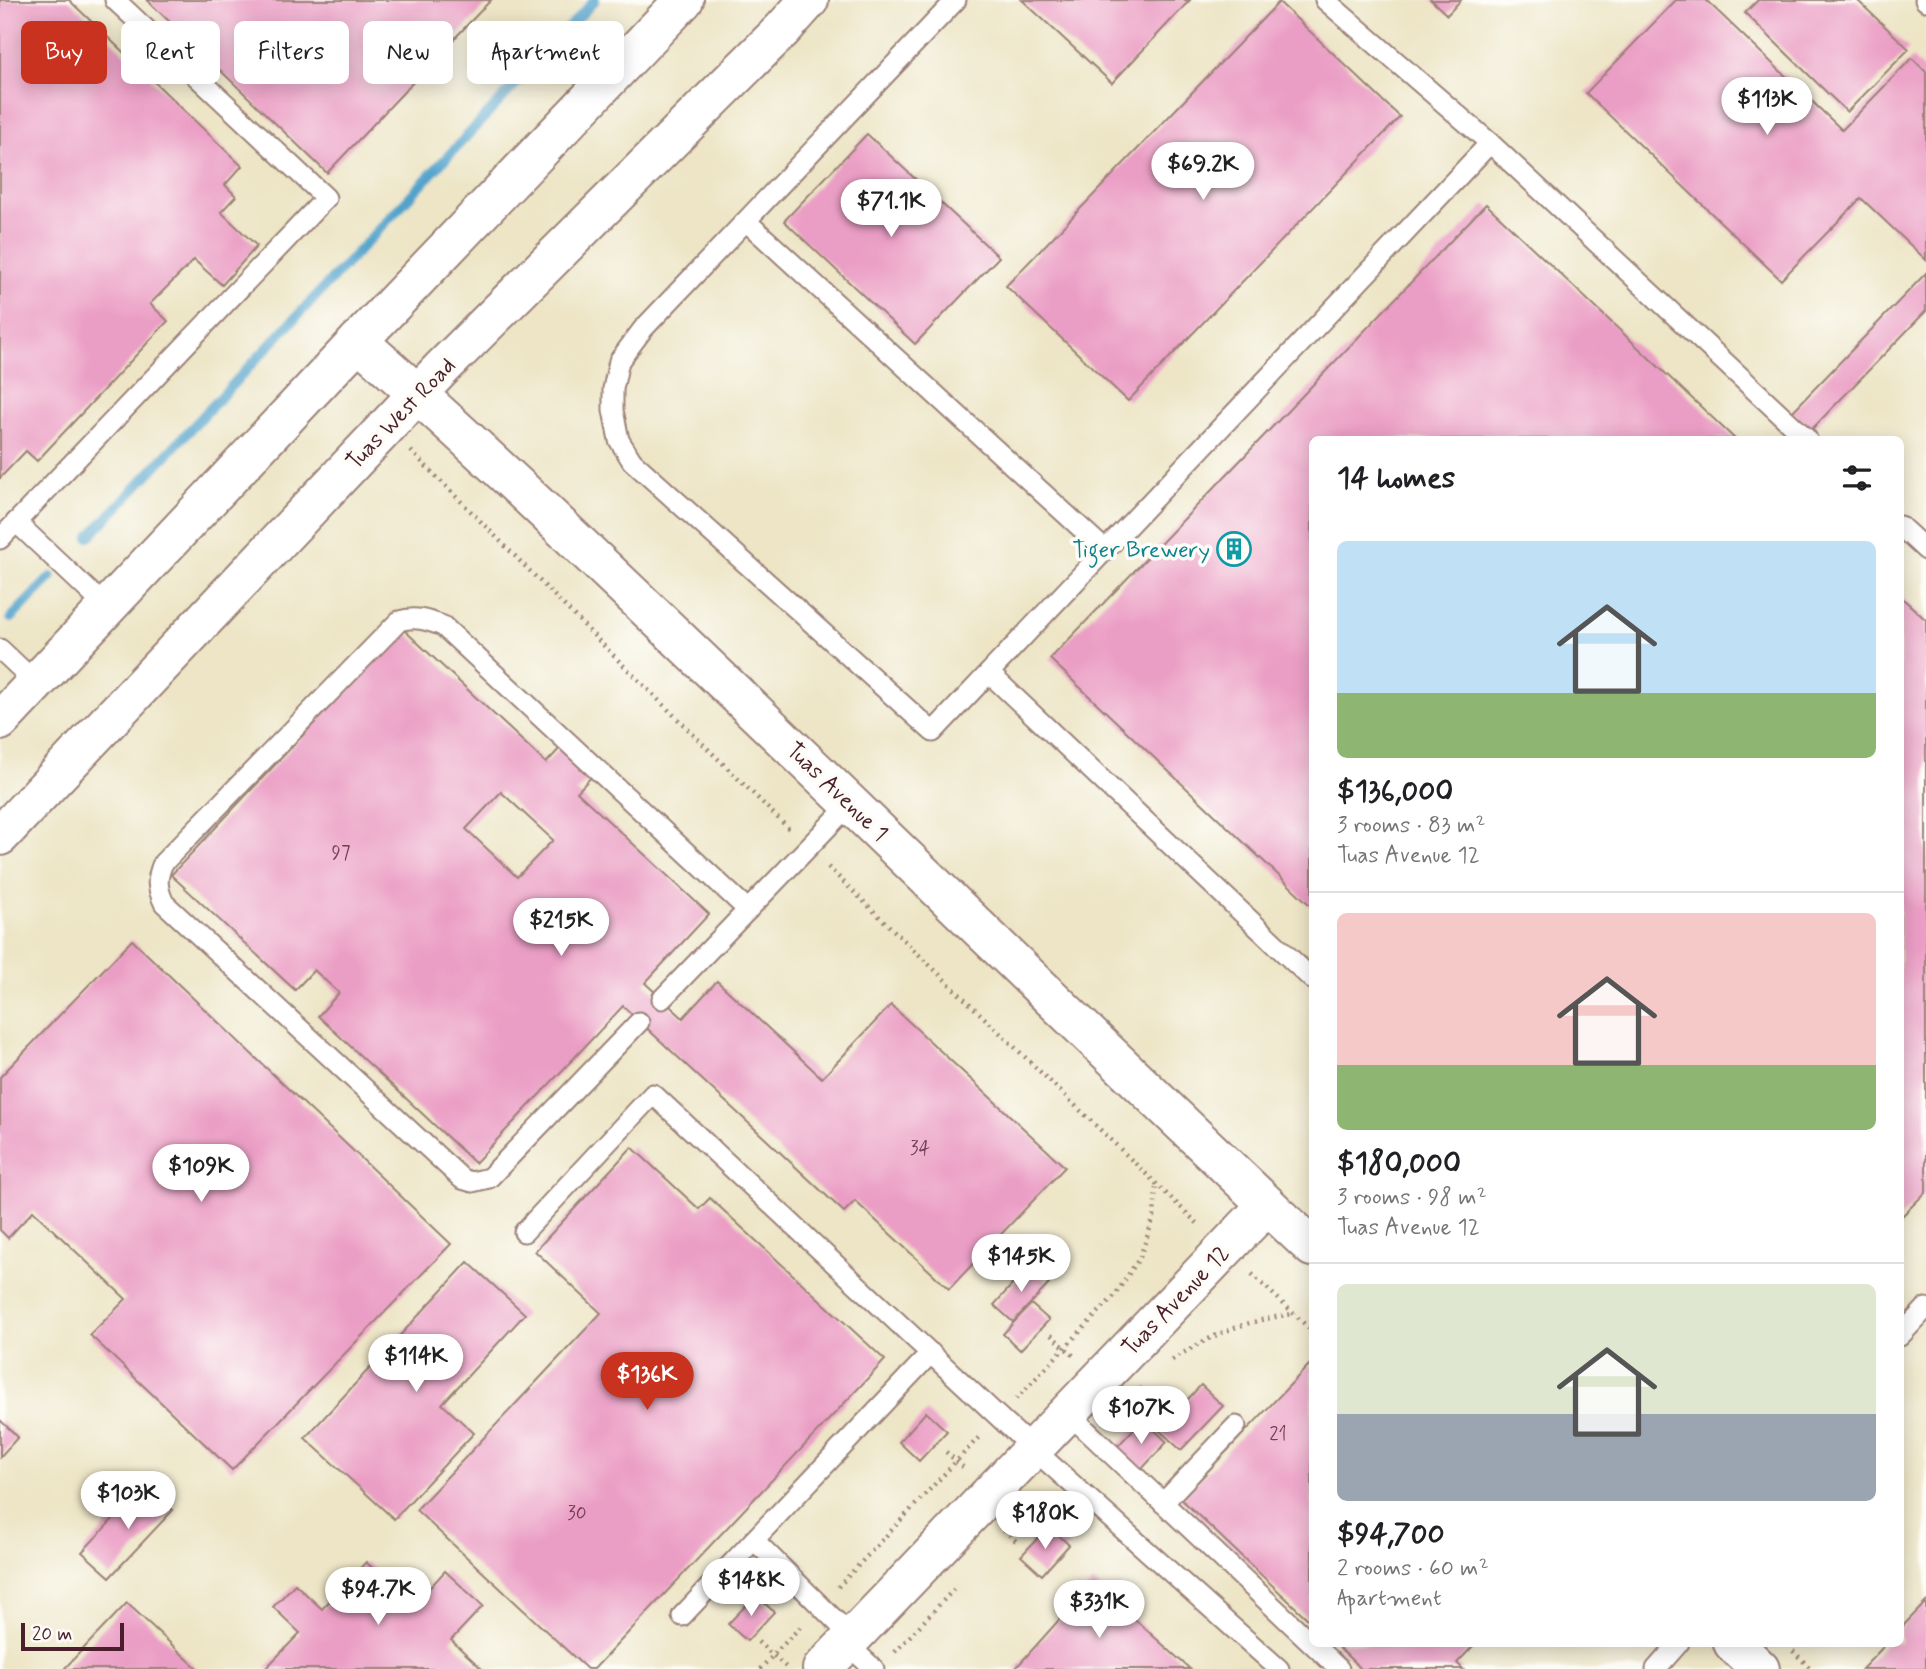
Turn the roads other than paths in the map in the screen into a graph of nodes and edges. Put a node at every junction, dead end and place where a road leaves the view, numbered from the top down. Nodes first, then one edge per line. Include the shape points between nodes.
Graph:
1 (115, 0) edge
2 (684, 0) edge
3 (809, 0) edge
4 (956, 0) edge
5 (1325, 0) edge
6 (1490, 143) junction
7 (746, 221) junction
8 (358, 341) junction
9 (418, 393) junction
10 (1804, 436) edge
11 (16, 522) junction
12 (1904, 530) edge
13 (0, 539) edge
14 (1105, 550) junction
15 (1926, 550) edge
16 (106, 607) junction
17 (0, 649) edge
18 (989, 673) junction
19 (36, 683) junction
20 (0, 721) edge
21 (851, 803) junction
22 (0, 836) edge
23 (748, 910) junction
24 (1309, 976) edge
25 (662, 999) dead end
26 (639, 1023) dead end
27 (1267, 1205) junction
28 (524, 1232) dead end
29 (1309, 1244) edge
30 (1926, 1308) edge
31 (1904, 1332) edge
32 (931, 1353) junction
33 (1067, 1412) junction
34 (1236, 1426) dead end
35 (1032, 1448) junction
36 (1163, 1503) junction
37 (754, 1540) junction
38 (682, 1616) dead end
39 (1309, 1641) edge
40 (1316, 1647) edge
41 (1675, 1647) edge
42 (1737, 1647) edge
43 (840, 1650) edge
44 (874, 1669) edge
45 (1279, 1669) edge
46 (1339, 1669) edge
47 (1656, 1669) edge
48 (1760, 1669) edge

1 - 11 lane via 326,198
2 - 8 main road
3 - 9 main road, Tuas West Road
4 - 7 lane
5 - 6 lane
6 - 10 lane
6 - 14 lane
7 - 14 lane
7 - 18 lane via 619,360 613,410 619,440 632,461 933,732
8 - 9 main road, Tuas Avenue 1
8 - 16 main road
9 - 21 main road, Tuas Avenue 1
9 - 22 main road, Tuas West Road
11 - 13 lane
11 - 16 lane
12 - 15 lane
14 - 18 lane
16 - 19 main road
17 - 19 lane
18 - 24 lane
19 - 20 main road
21 - 23 lane
21 - 27 main road, Tuas Avenue 1
23 - 25 lane
23 - 26 lane via 443,626 410,618 398,621 163,863 157,876 164,903 462,1180 489,1178
27 - 29 main road, Tuas Avenue 1
27 - 33 main road, Tuas Avenue 12
28 - 32 lane via 653,1094
30 - 31 lane
32 - 35 lane
32 - 37 lane
33 - 35 main road, Tuas Avenue 12
33 - 36 lane
34 - 36 lane
35 - 43 main road, Tuas Avenue 12
35 - 45 lane
36 - 39 lane
37 - 38 lane
37 - 43 lane
40 - 46 lane
41 - 47 lane
42 - 48 main road
43 - 44 lane

